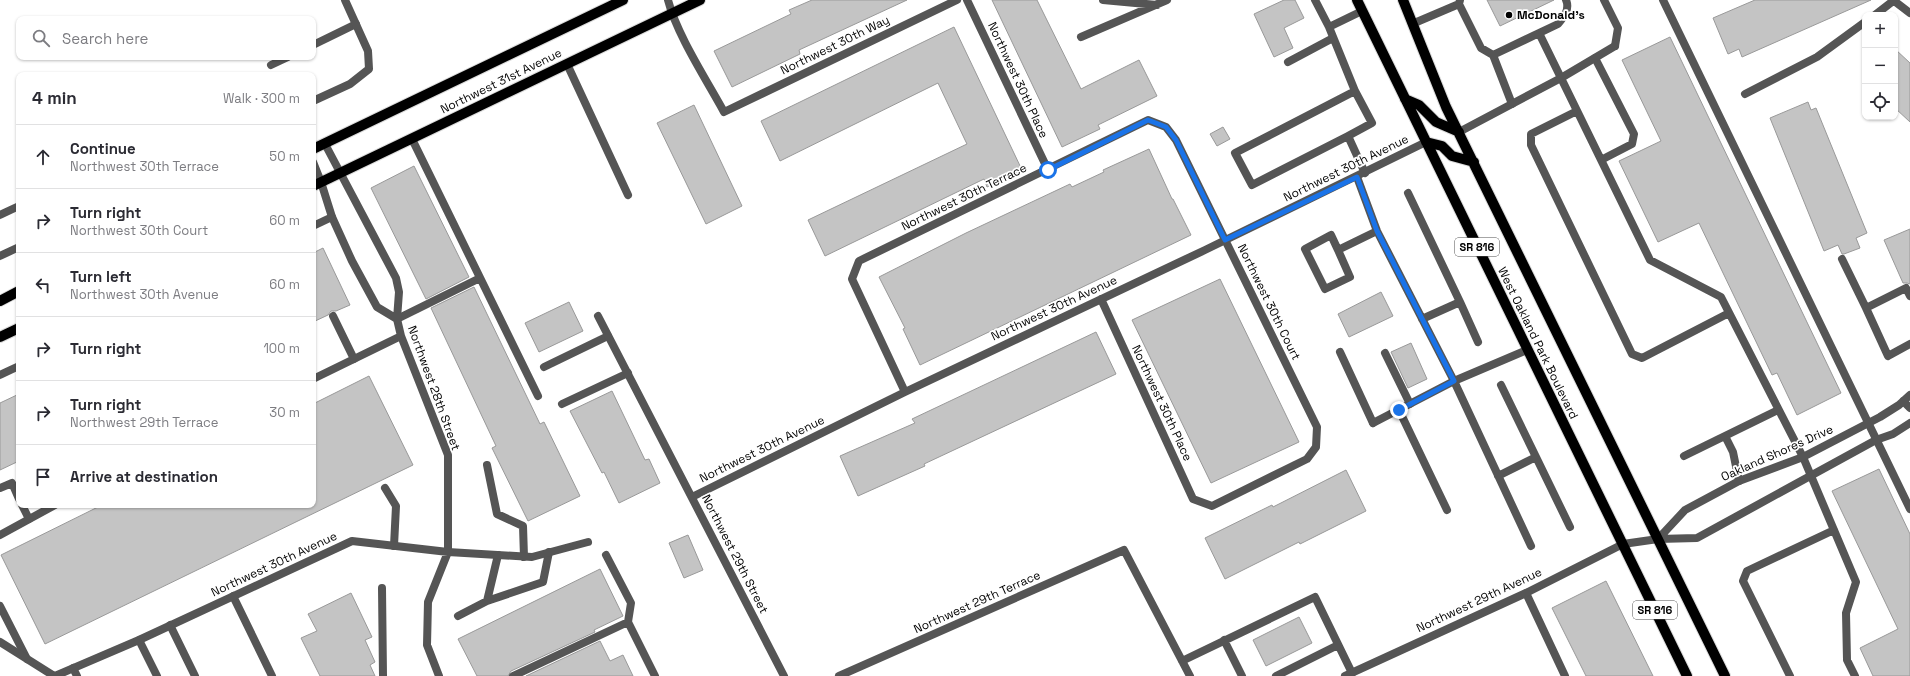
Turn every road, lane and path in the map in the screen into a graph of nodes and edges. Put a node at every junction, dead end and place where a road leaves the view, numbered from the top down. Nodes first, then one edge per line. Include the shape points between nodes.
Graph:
1 (345, 0) edge
2 (623, 0) edge
3 (668, 0) edge
4 (700, 0) edge
5 (957, 0) edge
6 (968, 0) edge
7 (1103, 0) edge
8 (1167, 0) edge
9 (1315, 0) edge
10 (1357, 0) edge
11 (1403, 0) edge
12 (1566, 0) edge
13 (1604, 0) edge
14 (1663, 0) edge
15 (1893, 1) edge
16 (1459, 2) edge
17 (1158, 5) junction
18 (1362, 11) junction
19 (1879, 12) edge
20 (1910, 13) edge
21 (671, 14) junction
22 (356, 24) junction
23 (1412, 24) junction
24 (1862, 24) edge
25 (1329, 27) junction
26 (1539, 33) junction
27 (1081, 37) dead end
28 (1333, 38) junction
29 (316, 44) edge
30 (1493, 55) junction
31 (1595, 58) junction
32 (282, 60) edge
33 (1288, 62) dead end
34 (567, 64) junction
35 (271, 65) dead end
36 (1561, 78) junction
37 (1355, 91) junction
38 (1745, 94) dead end
39 (1405, 98) junction
40 (316, 101) edge
41 (1512, 104) junction
42 (1577, 111) junction
43 (1166, 127) joint
44 (1459, 132) junction
45 (1348, 136) junction
46 (412, 139) junction
47 (1426, 142) junction
48 (325, 144) junction
49 (316, 148) edge
50 (1601, 160) junction
51 (1474, 162) junction
52 (1048, 170) junction
53 (340, 173) junction
54 (1365, 173) junction
55 (1357, 177) junction
56 (317, 184) edge
57 (1408, 193) dead end
58 (628, 195) dead end
59 (16, 207) edge
60 (0, 215) edge
61 (332, 217) junction
62 (316, 225) edge
63 (1377, 231) junction
64 (1225, 240) junction
65 (16, 248) edge
66 (1338, 250) junction
67 (0, 256) edge
68 (1842, 259) dead end
69 (480, 278) junction
70 (16, 293) edge
71 (1910, 296) edge
72 (1101, 299) junction
73 (0, 301) edge
74 (1460, 302) junction
75 (1866, 308) junction
76 (1729, 313) junction
77 (333, 316) dead end
78 (598, 316) dead end
79 (397, 319) junction
80 (1422, 319) junction
81 (16, 329) edge
82 (401, 336) junction
83 (608, 336) junction
84 (0, 337) edge
85 (1478, 342) dead end
86 (1910, 344) edge
87 (1527, 350) junction
88 (1340, 352) dead end
89 (1384, 353) dead end
90 (354, 359) junction
91 (16, 367) edge
92 (544, 367) dead end
93 (628, 373) junction
94 (0, 375) edge
95 (316, 378) edge
96 (1454, 381) junction
97 (1501, 385) dead end
98 (905, 392) junction
99 (1910, 395) edge
100 (538, 396) dead end
101 (1904, 401) junction
102 (562, 404) dead end
103 (1410, 404) junction
104 (1910, 408) edge
105 (1399, 410) junction
106 (1778, 410) junction
107 (1910, 423) edge
108 (1868, 424) junction
109 (1725, 436) junction
110 (1876, 440) junction
111 (1684, 456) dead end
112 (1536, 457) junction
113 (1803, 457) junction
114 (486, 465) dead end
115 (1498, 476) junction
116 (1812, 477) junction
117 (1739, 481) junction
118 (0, 488) edge
119 (385, 488) dead end
120 (16, 492) edge
121 (692, 497) junction
122 (1212, 506) joint
123 (23, 508) edge
124 (49, 508) edge
125 (1910, 509) edge
126 (1447, 510) dead end
127 (28, 519) junction
128 (1570, 527) dead end
129 (1834, 530) junction
130 (0, 535) edge
131 (1658, 539) junction
132 (588, 542) dead end
133 (1623, 544) junction
134 (394, 546) junction
135 (1531, 546) dead end
136 (448, 552) junction
137 (549, 552) junction
138 (498, 555) junction
139 (606, 555) dead end
140 (524, 557) junction
141 (382, 588) dead end
142 (1526, 592) junction
143 (233, 596) junction
144 (488, 601) junction
145 (0, 606) edge
146 (458, 616) dead end
147 (628, 622) junction
148 (170, 625) junction
149 (139, 640) junction
150 (1224, 640) junction
151 (0, 642) edge
152 (1338, 645) junction
153 (27, 659) junction
154 (1182, 660) junction
155 (75, 672) edge
156 (1348, 674) edge
157 (55, 676) edge
158 (157, 676) edge
159 (196, 676) edge
160 (272, 676) edge
161 (383, 676) edge
162 (439, 676) edge
163 (513, 676) edge
164 (654, 676) edge
165 (784, 676) edge
166 (839, 676) edge
167 (1190, 676) edge
168 (1242, 676) edge
169 (1276, 676) edge
170 (1565, 676) edge
171 (1687, 676) edge
172 (1725, 676) edge
173 (1790, 676) edge
174 (1855, 676) edge

1 - 22 street
2 - 48 main road, Northwest 31st Avenue
3 - 21 street
4 - 21 main road, Northwest 31st Avenue
5 - 21 street, Northwest 30th Way via 724,112
6 - 52 street, Northwest 30th Place
7 - 17 street
8 - 17 street
9 - 25 street
10 - 18 main road, West Oakland Park Boulevard / SR 816
11 - 23 main road, West Oakland Park Boulevard / SR 816
12 - 26 street via 1566,14 1558,24
13 - 31 street via 1618,28 1615,46
14 - 108 street
15 - 19 street
15 - 20 street
16 - 23 street
16 - 30 street via 1481,48
17 - 27 street
18 - 25 street
18 - 39 main road, West Oakland Park Boulevard / SR 816
21 - 34 main road, Northwest 31st Avenue
22 - 29 street
22 - 40 street via 368,51 369,69 350,84
23 - 44 main road, West Oakland Park Boulevard / SR 816
24 - 38 street via 1818,56
25 - 28 street
26 - 30 street
26 - 36 street
28 - 33 street
28 - 37 street
30 - 41 street
31 - 36 street
31 - 50 street via 1634,134 1632,144
32 - 35 street
34 - 46 main road, Northwest 31st Avenue
34 - 58 street
36 - 41 street
36 - 42 street
37 - 45 street via 1372,123
37 - 45 street via 1235,153 1252,185
39 - 44 main road via 1419,104 1436,122
39 - 47 main road, West Oakland Park Boulevard / SR 816
41 - 44 street
42 - 50 street
42 - 76 street via 1532,134 1531,145 1632,354 1642,358
43 - 52 street, Northwest 30th Terrace via 1148,120
43 - 64 street, Northwest 30th Court via 1176,140
44 - 51 main road, West Oakland Park Boulevard / SR 816
45 - 54 street
46 - 53 main road, Northwest 31st Avenue
46 - 69 street
47 - 51 main road via 1442,146 1452,156
47 - 54 street, Northwest 30th Avenue
47 - 87 main road, West Oakland Park Boulevard / SR 816
48 - 49 main road, Northwest 31st Avenue
48 - 53 street, Northwest 28th Street
50 - 76 street via 1650,260 1721,297
51 - 131 main road, West Oakland Park Boulevard / SR 816
52 - 98 street, Northwest 30th Terrace via 859,261 852,279
53 - 56 main road, Northwest 31st Avenue
53 - 79 street, Northwest 28th Street via 396,278 399,292
54 - 55 street, Northwest 30th Avenue
55 - 63 street
55 - 64 street, Northwest 30th Avenue
56 - 61 street, Northwest 28th Street
57 - 74 street
59 - 60 street
61 - 62 street
61 - 79 street, Northwest 28th Street via 349,256 377,307
63 - 66 street
63 - 80 street
64 - 72 street, Northwest 30th Avenue
64 - 122 street, Northwest 30th Court via 1317,427 1316,447 1306,459
65 - 67 street
66 - 66 street via 1350,277 1325,289 1305,249 1330,235
68 - 75 street
69 - 79 street
69 - 100 street
70 - 73 main road
71 - 75 street via 1906,288
72 - 98 street, Northwest 30th Avenue
72 - 122 street, Northwest 30th Place via 1193,499
74 - 80 street
74 - 85 street
75 - 86 street via 1888,356
76 - 106 street
77 - 90 street
78 - 83 street, Northwest 29th Street
79 - 82 street, Northwest 28th Street
80 - 96 street
81 - 84 main road
82 - 90 street
82 - 136 street, Northwest 28th Street via 448,455
83 - 92 street
83 - 93 street, Northwest 29th Street
87 - 96 street
87 - 133 main road, West Oakland Park Boulevard / SR 816
88 - 105 street via 1373,423
89 - 103 street
90 - 95 street
91 - 94 street
93 - 102 street
93 - 121 street, Northwest 29th Street
96 - 103 street
96 - 115 street
97 - 112 street
98 - 121 street, Northwest 30th Avenue
99 - 101 street, Oakland Shores Drive
101 - 104 street
101 - 108 street, Oakland Shores Drive
103 - 105 street
105 - 126 street
106 - 109 street
106 - 113 street
107 - 110 street via 1893,434
108 - 110 street
108 - 113 street, Oakland Shores Drive
109 - 111 street
109 - 117 street
110 - 116 street
110 - 125 street
112 - 115 street
112 - 128 street
113 - 116 street
113 - 117 street, Oakland Shores Drive
114 - 140 street via 497,514 523,526
115 - 135 street
116 - 129 street
116 - 131 street via 1697,538
117 - 131 street, Oakland Shores Drive via 1685,510
118 - 120 street via 12,483
119 - 134 street via 396,506
121 - 165 street, Northwest 29th Street
123 - 127 street
124 - 127 street
127 - 130 street
129 - 173 street via 1747,570 1743,581
129 - 174 street via 1856,582 1846,613 1847,660
131 - 133 street
131 - 172 main road, West Oakland Park Boulevard / SR 816
132 - 137 street, Northwest 30th Avenue
133 - 142 street, Northwest 29th Avenue
133 - 171 main road, West Oakland Park Boulevard / SR 816
134 - 136 street, Northwest 30th Avenue
134 - 143 street, Northwest 30th Avenue via 352,541
136 - 138 street, Northwest 30th Avenue
136 - 162 street, Northwest 28th Street via 428,602 427,645
137 - 140 street, Northwest 30th Avenue
137 - 144 street via 544,582
138 - 140 street, Northwest 30th Avenue
138 - 144 street
139 - 147 street via 631,603
141 - 161 street
142 - 156 street, Northwest 29th Avenue
142 - 170 street
143 - 148 street, Northwest 30th Avenue
143 - 160 street
144 - 146 street
145 - 153 street
147 - 163 street
147 - 164 street
148 - 149 street, Northwest 30th Avenue
148 - 159 street
149 - 155 street, Northwest 30th Avenue
149 - 158 street
150 - 152 street via 1315,597
150 - 154 street
150 - 168 street
151 - 153 street
152 - 156 street
152 - 169 street
153 - 157 street
154 - 166 street, Northwest 29th Terrace via 1124,550
154 - 167 street
155 - 157 street, Northwest 30th Avenue

